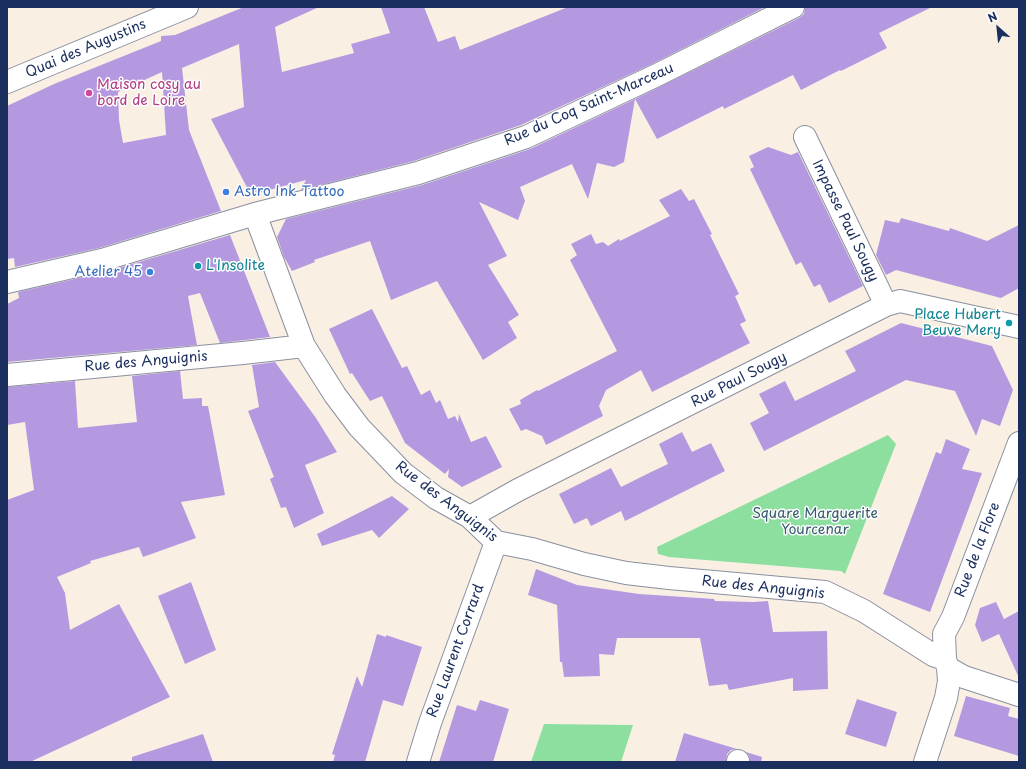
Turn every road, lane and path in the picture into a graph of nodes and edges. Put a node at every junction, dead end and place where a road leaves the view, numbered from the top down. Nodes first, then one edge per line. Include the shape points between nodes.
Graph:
1 (187, 7) edge
2 (793, 7) edge
3 (7, 82) edge
4 (805, 137) dead end
5 (255, 214) junction
6 (7, 282) edge
7 (886, 305) junction
8 (1019, 327) edge
9 (304, 346) junction
10 (7, 375) edge
11 (1019, 443) edge
12 (470, 517) junction
13 (496, 542) junction
14 (947, 663) junction
15 (1019, 695) edge
16 (418, 762) edge
17 (925, 762) edge

1 - 3 street, Quai des Augustins
2 - 5 street, Rue du Coq Saint-Marceau via 526,137 418,173
4 - 7 street, Impasse Paul Sougy
5 - 6 street, Rue du Coq Saint-Marceau via 102,260
5 - 9 street
7 - 8 street, Rue Paul Sougy via 900,301
7 - 12 street, Rue Paul Sougy via 518,490
9 - 10 street, Rue des Anguignis
9 - 12 street, Rue des Anguignis via 334,395 358,427 403,473 436,498
11 - 14 street, Rue de la Flore via 953,617 944,634
12 - 13 street, Rue des Anguignis
13 - 14 street, Rue des Anguignis via 626,573 825,592 864,611
13 - 16 street, Rue Laurent Corrard
14 - 15 street, Rue des Anguignis via 964,677
14 - 17 street, Rue de la Flore via 949,681 946,698

